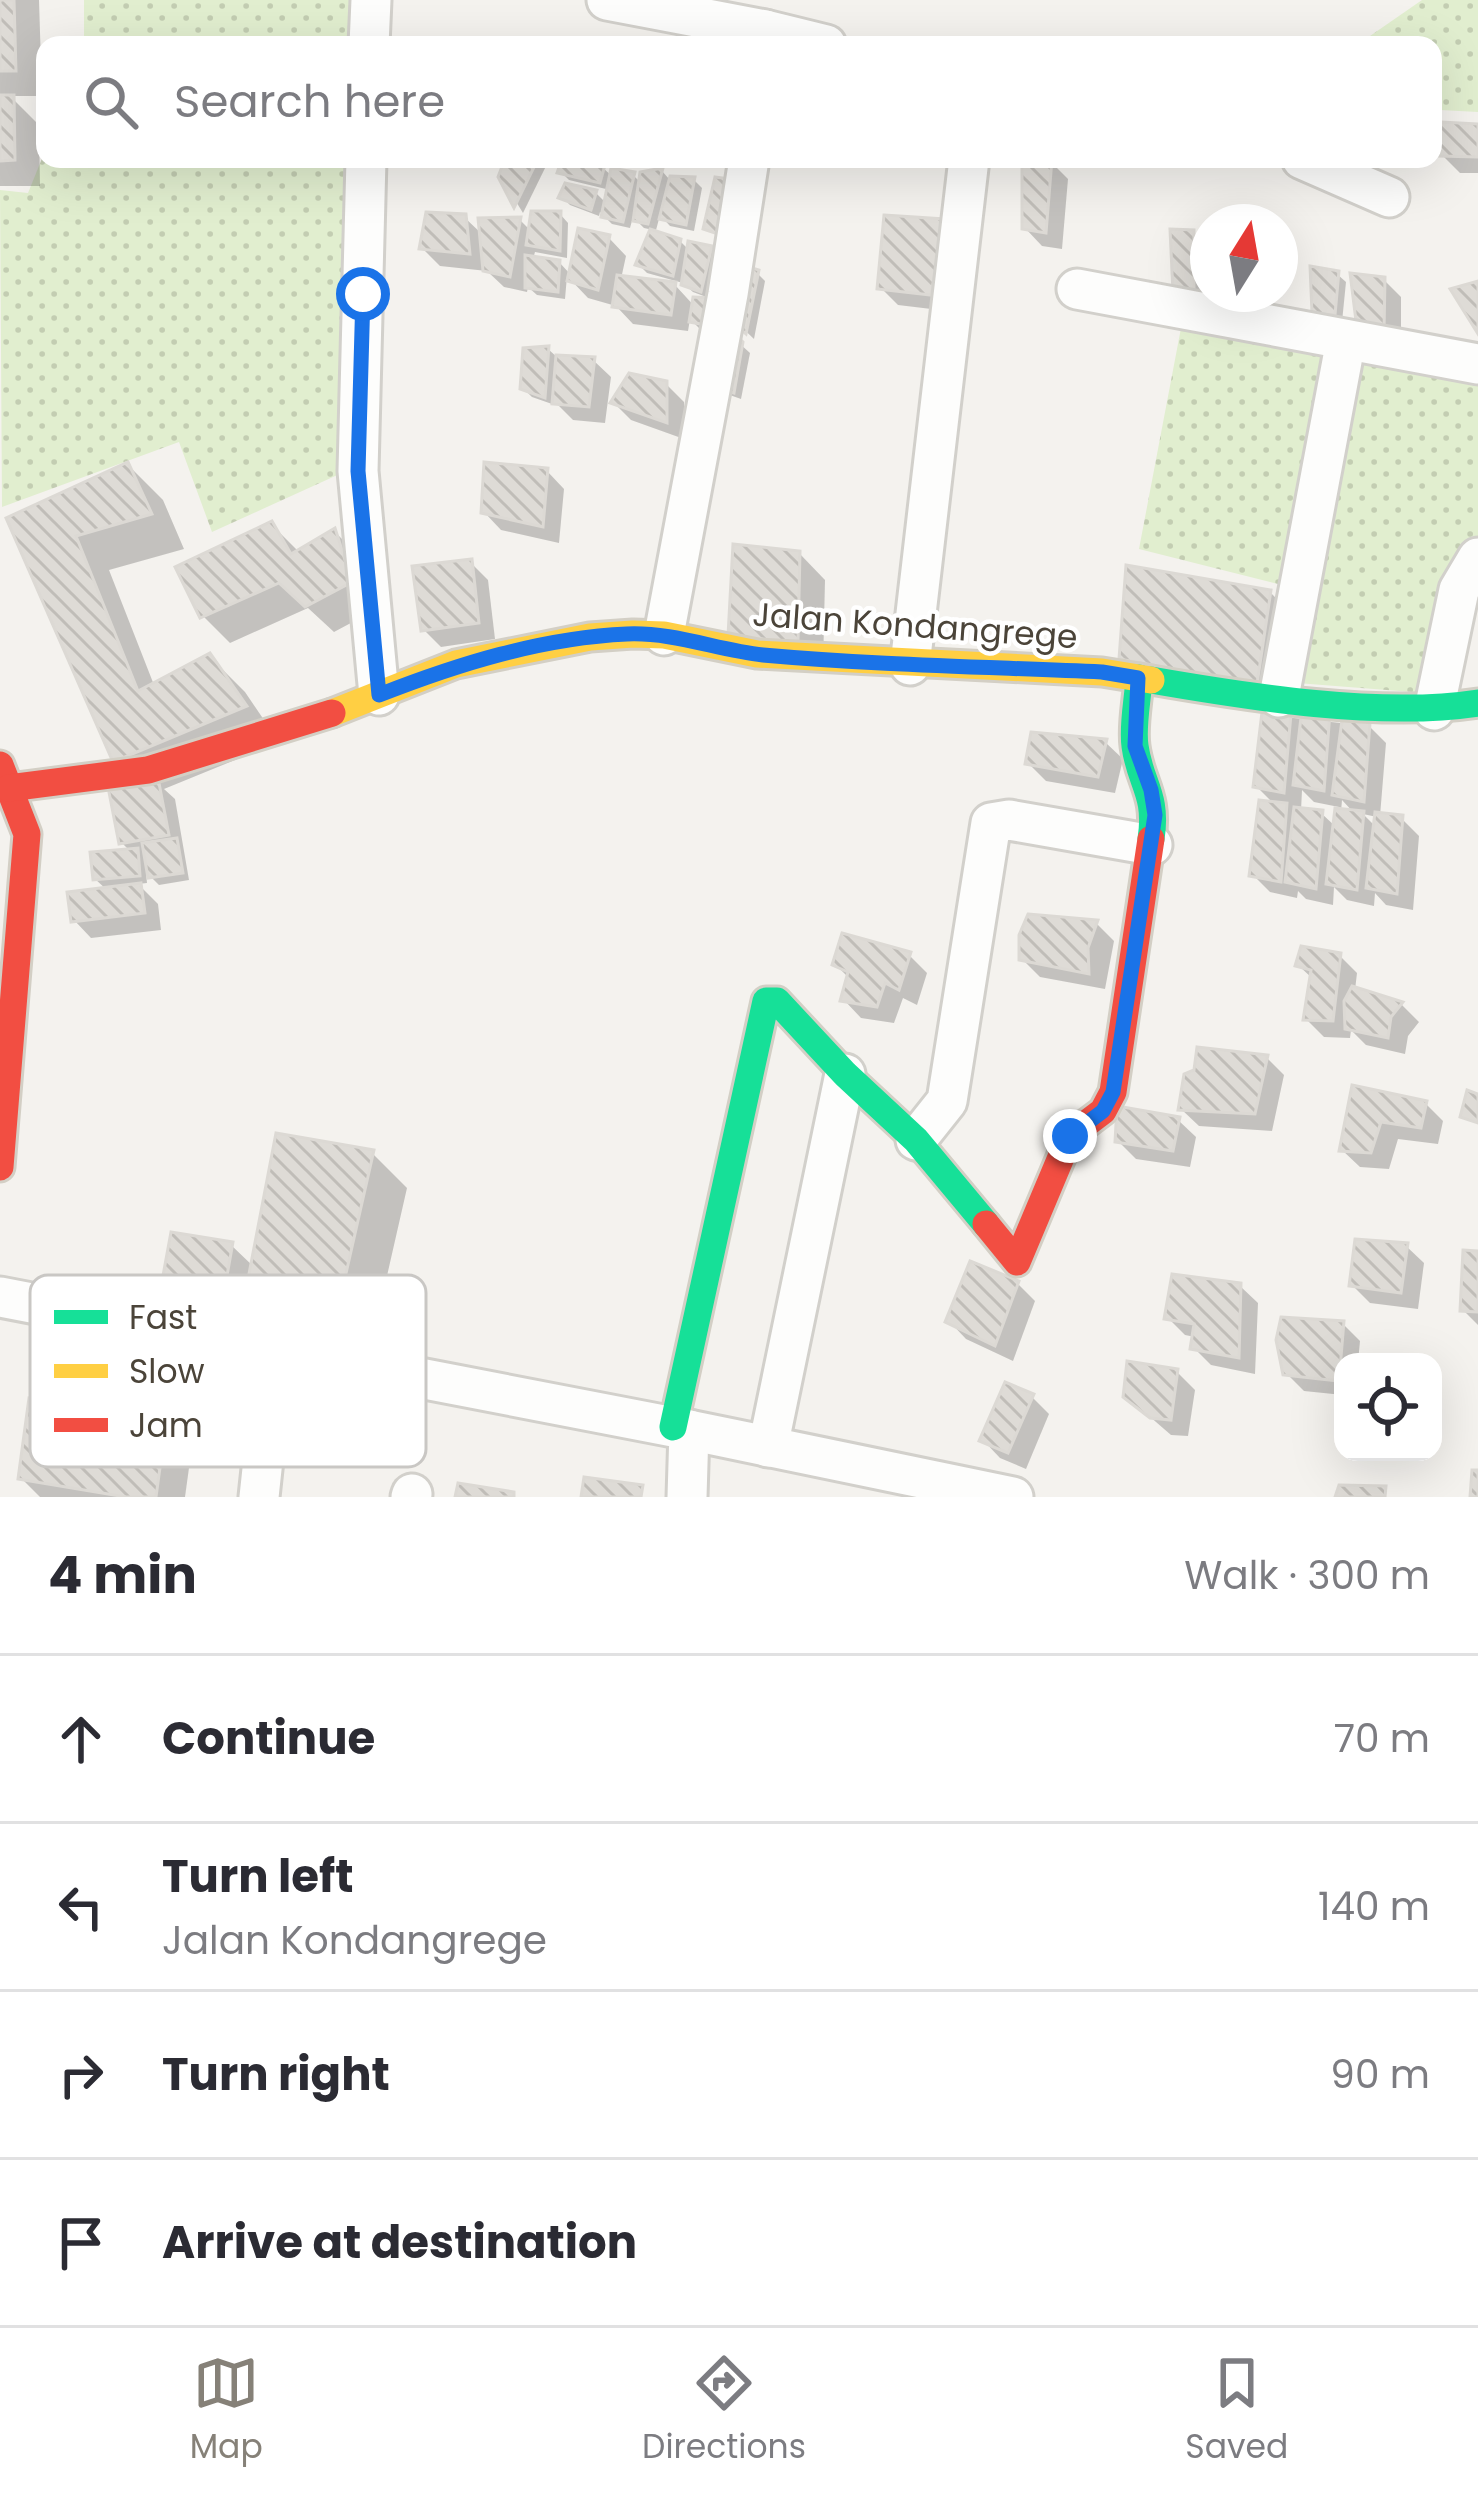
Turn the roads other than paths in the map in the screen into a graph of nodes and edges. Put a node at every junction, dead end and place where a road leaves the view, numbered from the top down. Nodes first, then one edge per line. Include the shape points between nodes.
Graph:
1 (370, 0) edge
2 (607, 0) edge
3 (369, 36) edge
4 (757, 36) edge
5 (366, 168) edge
6 (748, 168) edge
7 (968, 168) edge
8 (1323, 168) edge
9 (1389, 197) dead end
10 (1077, 289) dead end
11 (1346, 340) junction
12 (1478, 364) edge
13 (1478, 559) edge
14 (664, 635) junction
15 (910, 665) junction
16 (1138, 678) junction
17 (379, 695) junction
18 (1279, 698) junction
19 (1478, 703) edge
20 (1435, 710) junction
21 (4, 776) edge
22 (1152, 845) junction
23 (5, 1068) edge
24 (845, 1075) junction
25 (916, 1140) junction
26 (0, 1167) edge
27 (0, 1297) edge
28 (30, 1303) edge
29 (426, 1379) edge
30 (681, 1428) junction
31 (768, 1447) junction
32 (262, 1467) edge
33 (259, 1497) edge
34 (687, 1497) edge
35 (1012, 1497) edge

1 - 3 street
2 - 4 street
5 - 17 street via 358,471
6 - 14 street
7 - 15 street
8 - 9 street
10 - 11 street
11 - 12 street
11 - 18 street
13 - 20 street via 1459,590
14 - 15 street, Jalan Kondangrege via 757,654
14 - 17 street, Jalan Kondangrege via 590,637 456,664
15 - 16 street, Jalan Kondangrege
16 - 18 street, Jalan Kondangrege
16 - 22 street via 1135,746 1151,790
17 - 21 street, Jalan Kondangrege via 148,770
18 - 20 street, Jalan Kondangrege
19 - 20 street, Jalan Kondangrege
21 - 23 street via 27,834
22 - 25 street via 991,823 947,1101
22 - 25 street via 1113,1092 1103,1111 1070,1136 1017,1262
23 - 26 street
24 - 25 street
24 - 30 street via 777,1001 763,1004
24 - 31 street
27 - 28 street
29 - 30 street
30 - 31 street
30 - 34 street
31 - 35 street
32 - 33 street

